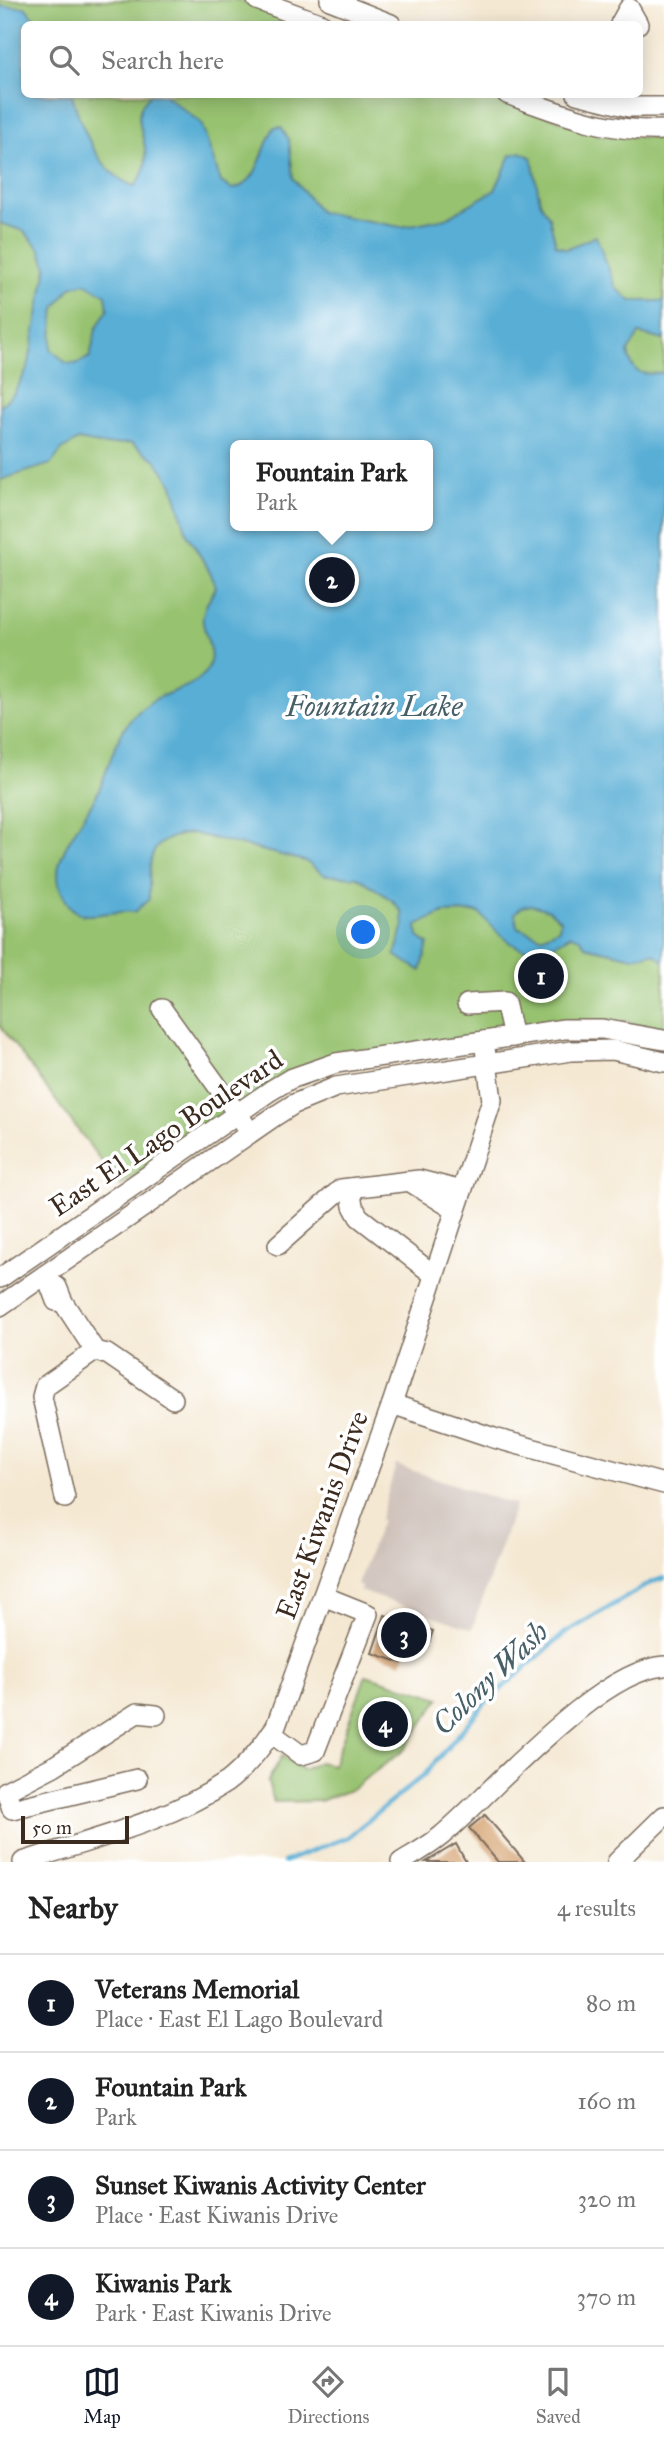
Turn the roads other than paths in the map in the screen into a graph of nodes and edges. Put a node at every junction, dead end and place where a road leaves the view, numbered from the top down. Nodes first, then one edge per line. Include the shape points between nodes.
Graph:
1 (257, 0) edge
2 (330, 0) edge
3 (314, 21) edge
4 (383, 21) edge
5 (519, 98) edge
6 (608, 99) edge
7 (629, 101) edge
8 (664, 107) edge
9 (602, 126) junction
10 (625, 130) junction
11 (664, 130) edge
12 (467, 1004) dead end
13 (162, 1009) dead end
14 (513, 1037) junction
15 (664, 1040) edge
16 (484, 1041) junction
17 (664, 1062) edge
18 (487, 1063) junction
19 (237, 1114) junction
20 (250, 1133) junction
21 (142, 1180) junction
22 (412, 1182) junction
23 (350, 1188) junction
24 (462, 1191) junction
25 (157, 1198) junction
26 (455, 1210) junction
27 (278, 1245) dead end
28 (433, 1275) junction
29 (0, 1278) edge
30 (46, 1282) junction
31 (0, 1306) edge
32 (95, 1351) junction
33 (173, 1399) dead end
34 (392, 1404) junction
35 (664, 1485) edge
36 (65, 1498) dead end
37 (323, 1596) junction
38 (664, 1665) edge
39 (156, 1715) dead end
40 (271, 1733) junction
41 (137, 1779) dead end
42 (664, 1816) edge
43 (23, 1862) edge
44 (401, 1862) edge
45 (617, 1862) edge

1 - 3 street
2 - 4 street
5 - 9 street
6 - 7 street
6 - 9 street
7 - 8 street
7 - 10 street
9 - 10 street
10 - 11 street
12 - 14 street via 505,1002
13 - 19 street
14 - 15 street, East El Lago Boulevard via 602,1029
14 - 16 street, East El Lago Boulevard
16 - 18 street, East Kiwanis Drive
16 - 19 street, East El Lago Boulevard via 337,1063 290,1079
17 - 18 street, East El Lago Boulevard via 591,1049
18 - 20 street, East El Lago Boulevard via 336,1087 294,1104
18 - 24 street, East Kiwanis Drive via 492,1100
19 - 20 street
19 - 21 street, East El Lago Boulevard
20 - 25 street, East El Lago Boulevard
21 - 25 street
21 - 29 street, East El Lago Boulevard
22 - 23 street
22 - 24 street
22 - 26 street
23 - 27 street via 341,1189
23 - 28 street via 359,1217
24 - 26 street, East Kiwanis Drive
25 - 30 street, East El Lago Boulevard
26 - 28 street, East Kiwanis Drive
28 - 34 street, East Kiwanis Drive
30 - 31 street, East El Lago Boulevard
30 - 32 street
32 - 33 street via 107,1354
32 - 36 street via 45,1386 42,1397
34 - 35 street
34 - 37 street, East Kiwanis Drive
37 - 40 street, East Kiwanis Drive
37 - 40 street via 368,1614 315,1751 301,1755
38 - 44 street via 626,1677 589,1699 439,1839
39 - 41 street via 136,1713 6,1791 12,1809
40 - 43 street, East Kiwanis Drive via 257,1754 228,1781 180,1809
42 - 45 street

